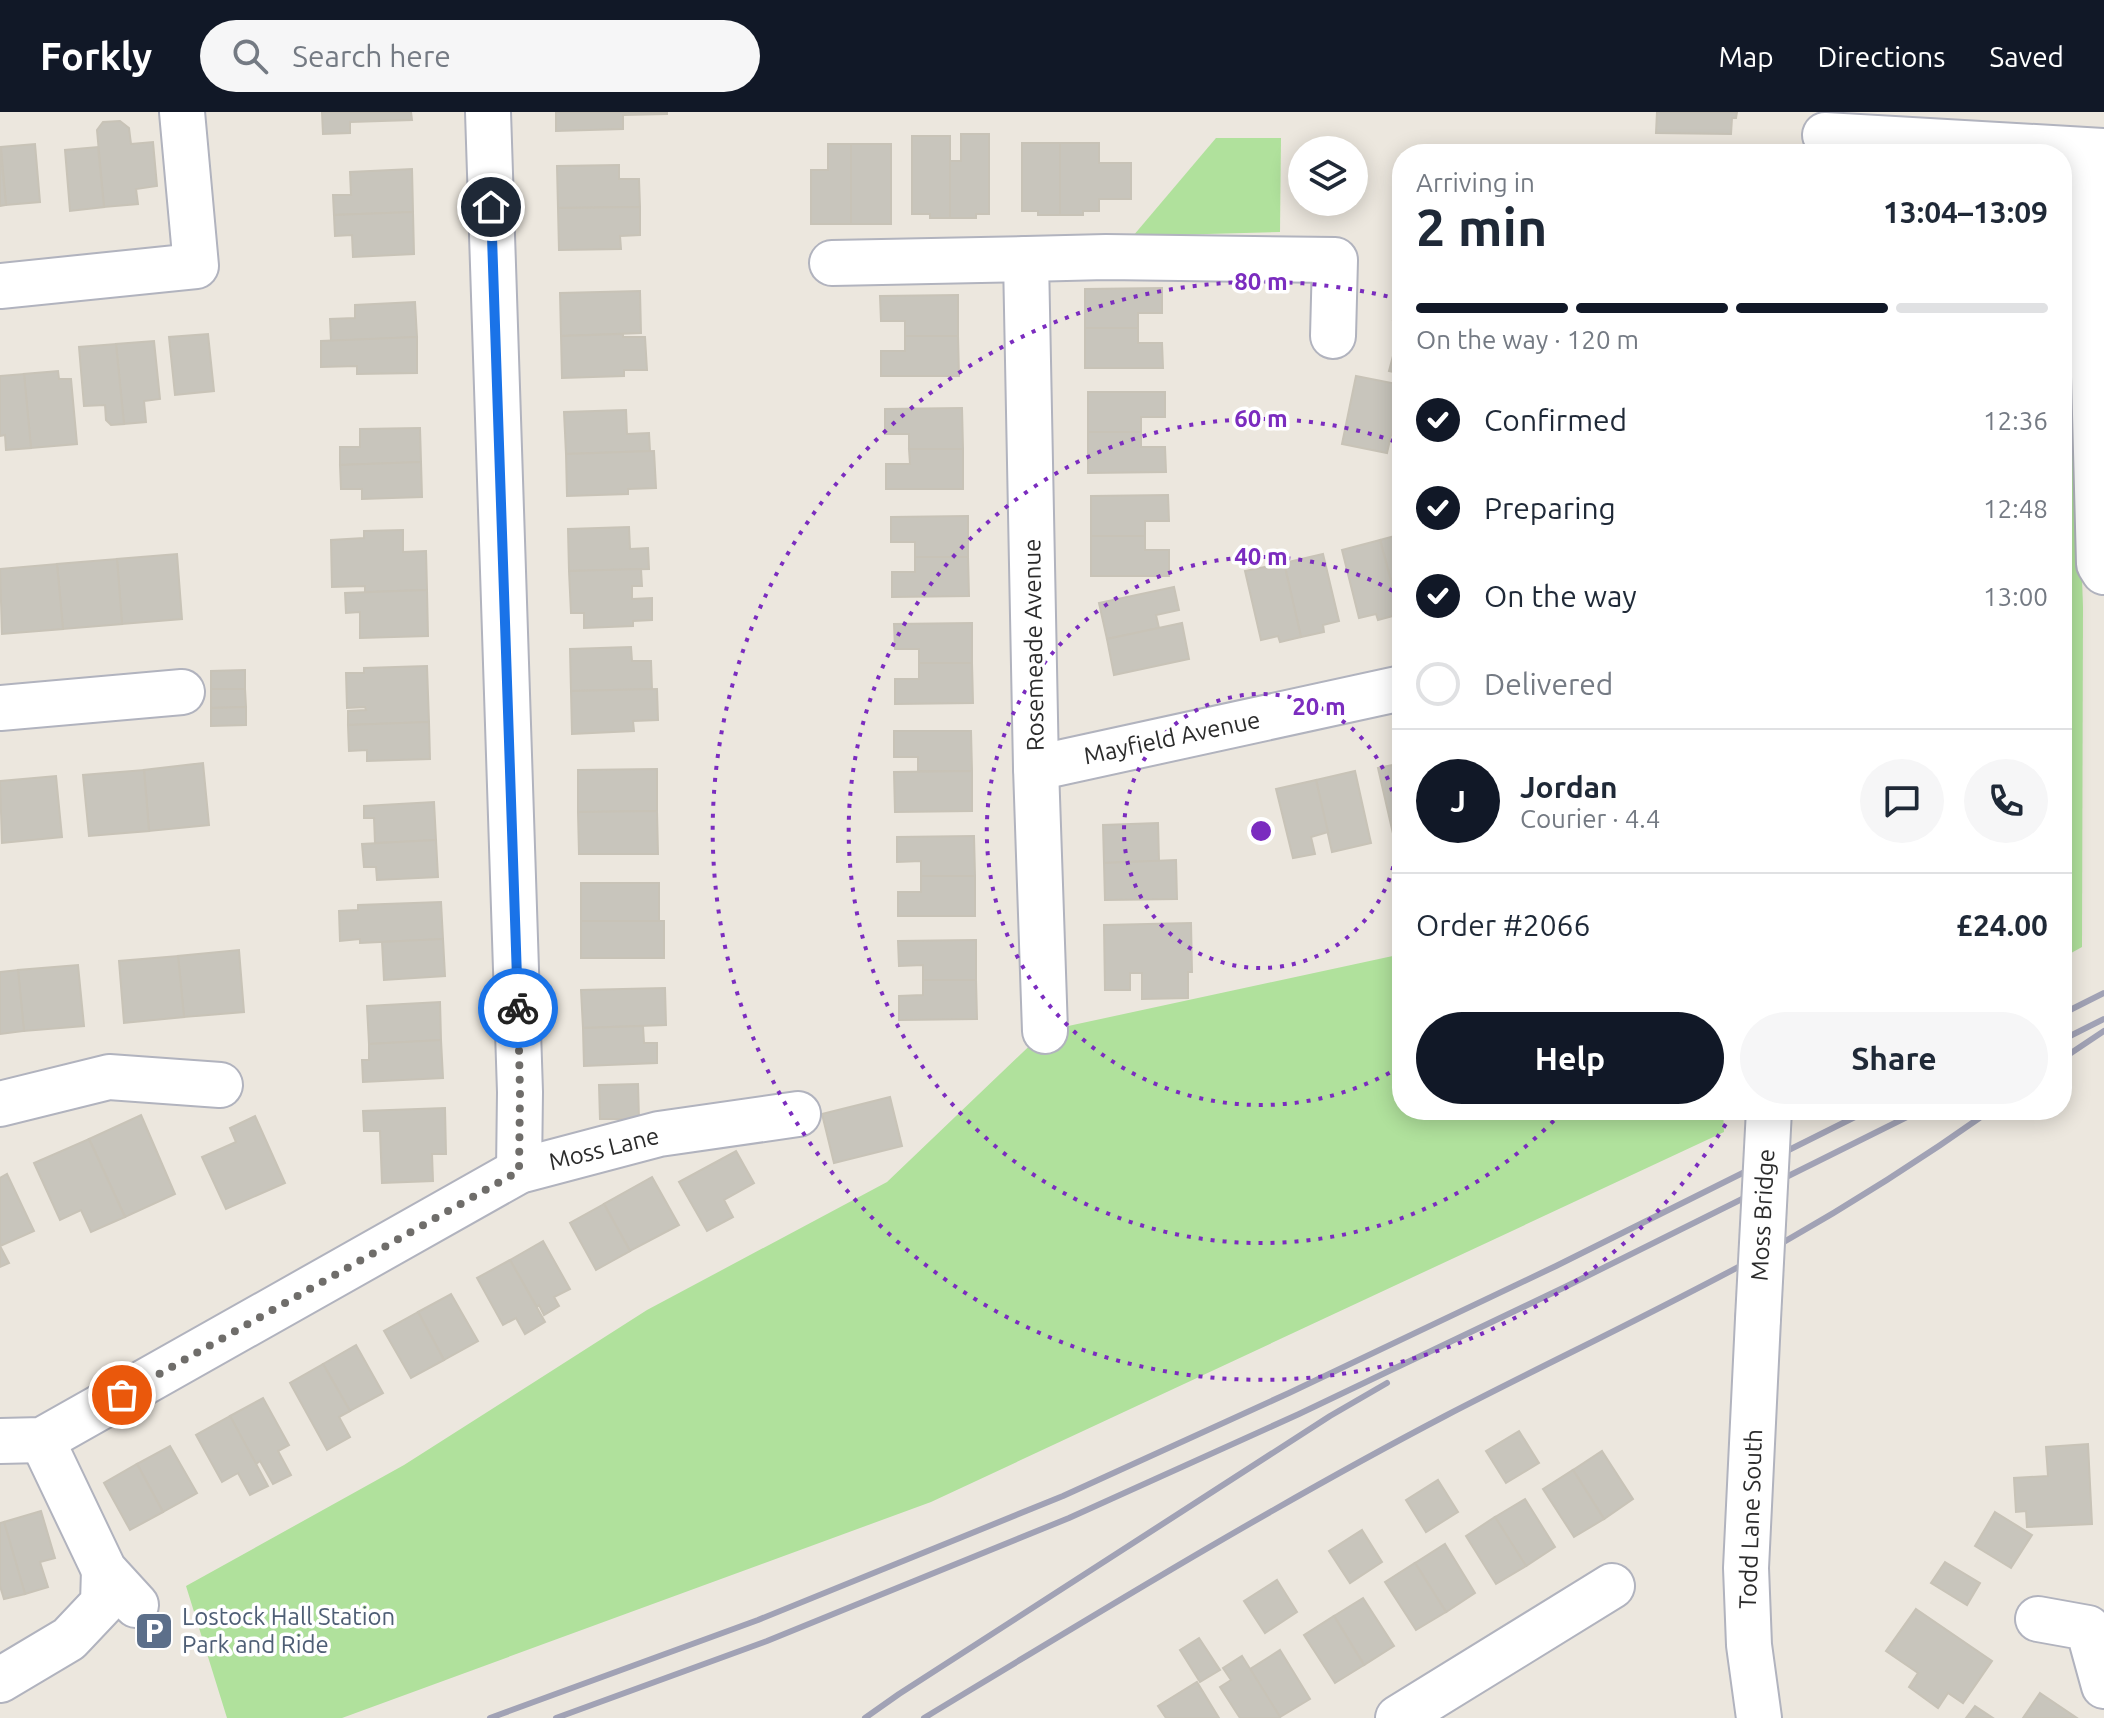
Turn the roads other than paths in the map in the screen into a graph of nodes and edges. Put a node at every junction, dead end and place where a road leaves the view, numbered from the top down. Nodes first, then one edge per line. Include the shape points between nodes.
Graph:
1 (182, 112) edge
2 (488, 112) edge
3 (1825, 134) edge
4 (1984, 144) edge
5 (2072, 149) edge
6 (2096, 151) edge
7 (1026, 259) junction
8 (832, 263) dead end
9 (0, 286) edge
10 (1333, 336) dead end
11 (2101, 568) edge
12 (1392, 690) edge
13 (182, 692) dead end
14 (0, 708) edge
15 (1036, 768) junction
16 (1045, 1031) dead end
17 (220, 1085) dead end
18 (0, 1104) edge
19 (798, 1114) dead end
20 (1768, 1120) edge
21 (519, 1171) junction
22 (1758, 1319) joint
23 (21, 1440) edge
24 (104, 1570) junction
25 (1612, 1586) dead end
26 (136, 1605) dead end
27 (2038, 1619) dead end
28 (0, 1680) edge
29 (2104, 1686) edge
30 (1398, 1718) edge
31 (1759, 1718) edge

1 - 9 street via 196,266
2 - 21 street
3 - 4 street
5 - 6 street
6 - 11 street
7 - 8 street
7 - 10 street via 1335,260
7 - 15 street, Rosemeade Avenue
12 - 15 street, Mayfield Avenue
13 - 14 street
15 - 16 street, Rosemeade Avenue
17 - 18 street via 109,1077
19 - 21 street, Moss Lane via 659,1134
20 - 22 street, Moss Bridge, bridge
21 - 23 street, Moss Lane
22 - 31 street, Todd Lane South via 1746,1568
23 - 24 street
24 - 26 street
24 - 28 street via 103,1603 69,1639
25 - 30 street
27 - 29 street via 2088,1628

